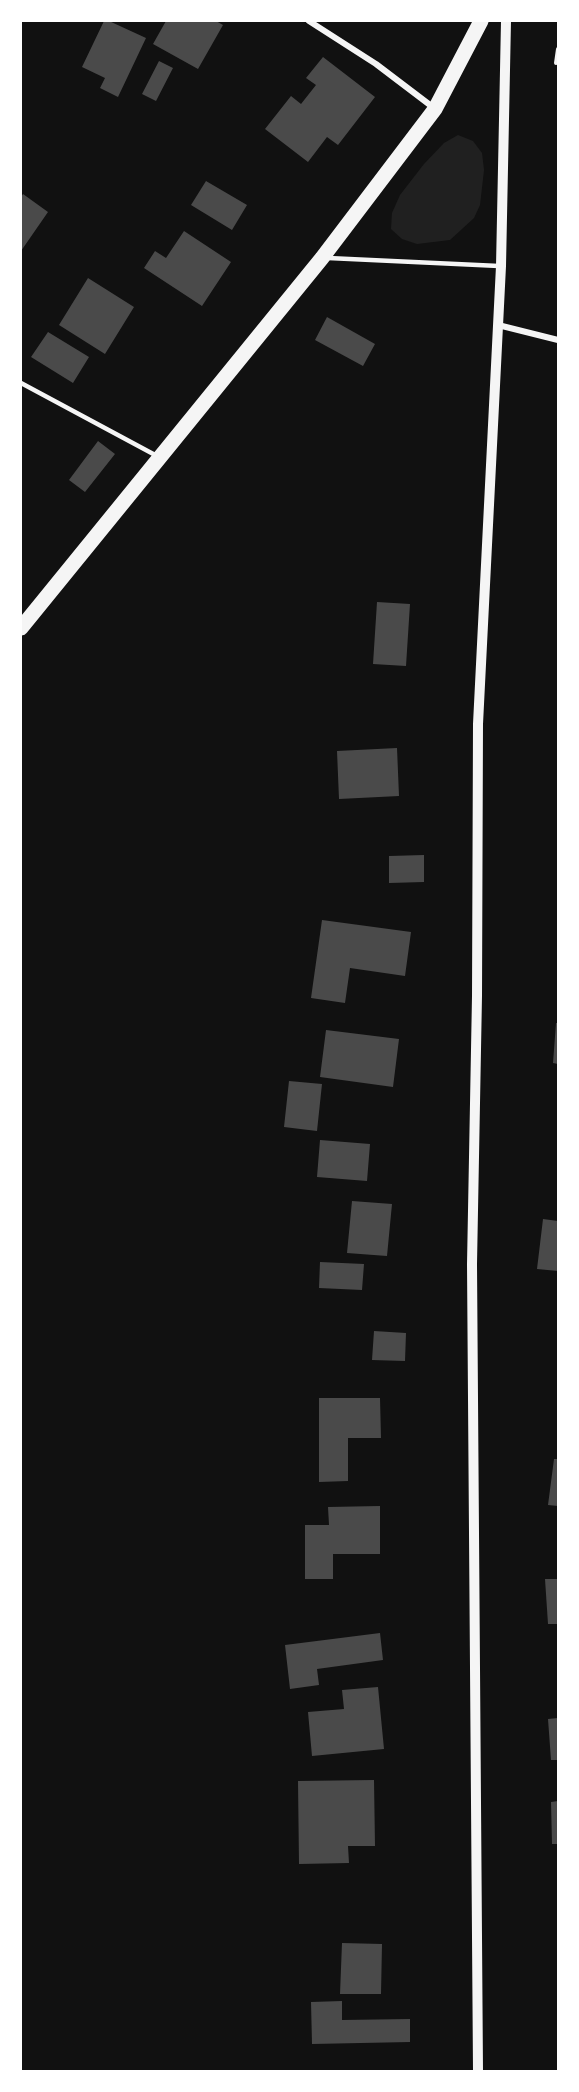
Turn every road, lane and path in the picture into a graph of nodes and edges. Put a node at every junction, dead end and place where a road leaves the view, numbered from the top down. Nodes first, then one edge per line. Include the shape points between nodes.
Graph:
1 (309, 21) edge
2 (481, 21) edge
3 (506, 21) edge
4 (558, 49) edge
5 (556, 63) dead end
6 (435, 109) junction
7 (322, 258) junction
8 (501, 266) junction
9 (498, 325) junction
10 (558, 340) edge
11 (21, 383) edge
12 (160, 458) junction
13 (21, 628) edge
14 (478, 2071) edge

1 - 6 street via 376,64
2 - 6 main road
3 - 8 street
4 - 5 path
6 - 7 main road
7 - 8 lane
7 - 12 main road
8 - 9 street
9 - 10 street
9 - 14 street via 478,724 472,1264
11 - 12 lane
12 - 13 main road

